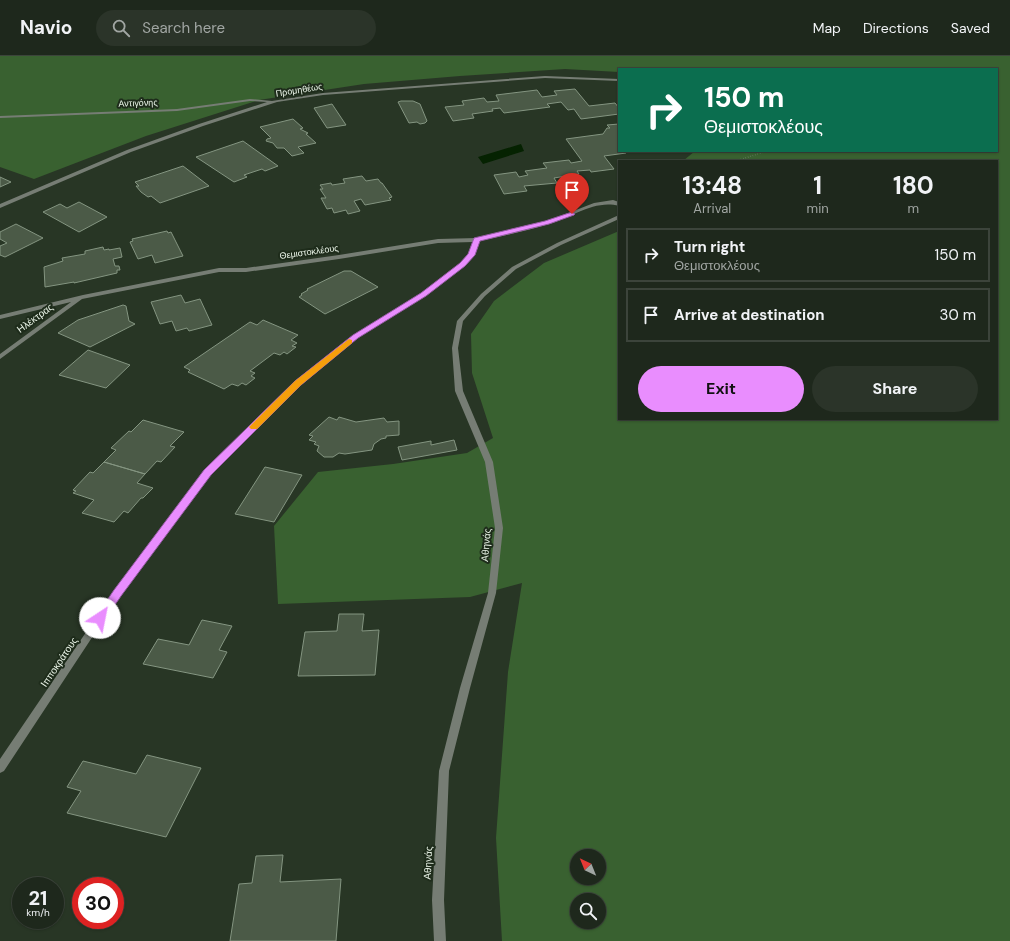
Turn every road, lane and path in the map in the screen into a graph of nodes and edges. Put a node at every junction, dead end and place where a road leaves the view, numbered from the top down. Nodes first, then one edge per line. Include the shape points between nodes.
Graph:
1 (618, 80) edge
2 (276, 101) junction
3 (0, 117) edge
4 (764, 152) edge
5 (739, 160) edge
6 (618, 204) edge
7 (0, 206) edge
8 (618, 217) edge
9 (477, 240) junction
10 (83, 297) junction
11 (0, 317) edge
12 (0, 357) edge
13 (0, 768) edge
14 (440, 941) edge

1 - 2 street, Προμηθέως via 545,77 323,94
2 - 3 street, Αντιγόνης via 250,100 177,110
2 - 7 street, Προμηθέως via 129,151
4 - 5 path
6 - 9 street, Θεμιστοκλέους via 596,204 547,223
8 - 14 street, Αθηνάς via 514,268 483,295 460,322 455,348 459,391 489,462 499,528 492,593 444,771 438,900
9 - 10 street, Θεμιστοκλέους via 438,241 246,270 219,270
9 - 13 street, Ιπποκράτους via 471,255 463,265 423,294 356,336 298,383 208,472 117,593
10 - 11 street, Θεμιστοκλέους
10 - 12 street, Ηλέκτρας

